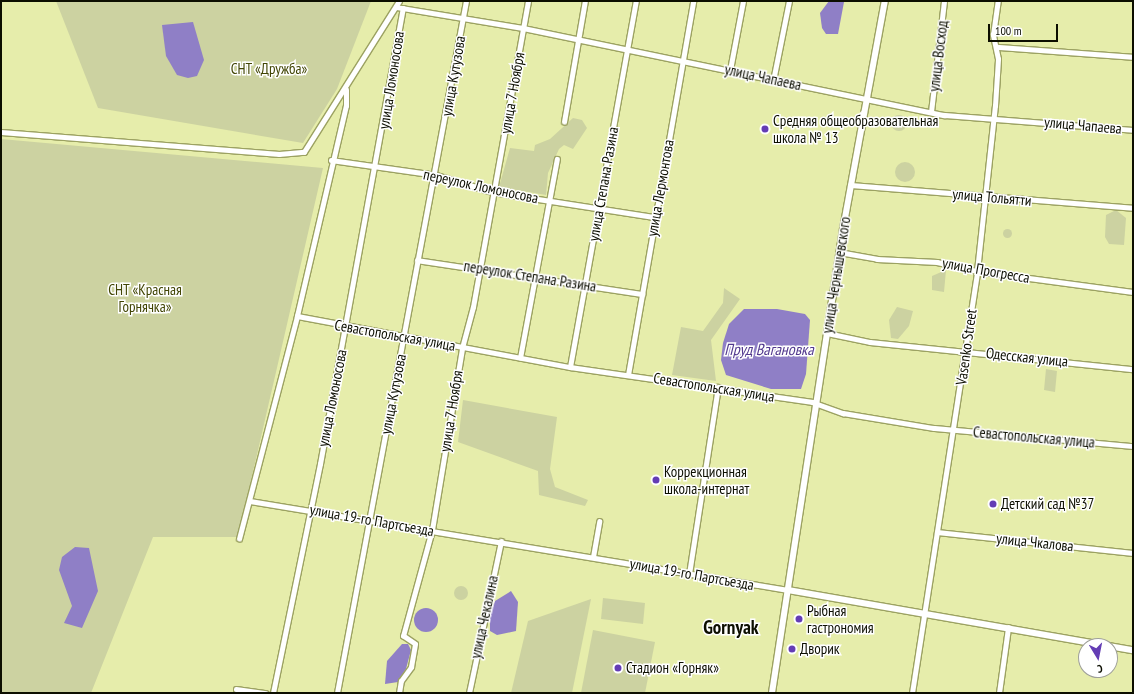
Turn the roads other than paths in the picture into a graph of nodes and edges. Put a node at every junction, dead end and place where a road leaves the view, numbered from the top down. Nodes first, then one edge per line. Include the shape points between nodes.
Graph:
1 (399, 1) edge
2 (466, 1) edge
3 (528, 1) edge
4 (585, 1) edge
5 (636, 1) edge
6 (693, 1) edge
7 (743, 1) edge
8 (789, 1) edge
9 (885, 1) edge
10 (944, 1) edge
11 (998, 1) edge
12 (396, 7) junction
13 (402, 8) junction
14 (463, 17) junction
15 (523, 28) junction
16 (578, 39) junction
17 (998, 46) junction
18 (628, 49) junction
19 (1133, 57) edge
20 (682, 60) junction
21 (730, 70) junction
22 (773, 81) junction
23 (346, 89) junction
24 (866, 100) junction
25 (931, 112) junction
26 (992, 117) junction
27 (564, 122) dead end
28 (1133, 130) edge
29 (1, 132) edge
30 (557, 159) dead end
31 (331, 160) junction
32 (377, 166) junction
33 (436, 175) junction
34 (850, 185) junction
35 (492, 192) junction
36 (985, 198) junction
37 (549, 201) junction
38 (598, 208) junction
39 (1133, 208) edge
40 (655, 217) junction
41 (839, 252) junction
42 (417, 260) junction
43 (477, 268) junction
44 (977, 271) junction
45 (534, 277) junction
46 (584, 285) junction
47 (1133, 292) edge
48 (642, 294) junction
49 (297, 316) junction
50 (346, 327) junction
51 (827, 333) junction
52 (404, 337) junction
53 (462, 348) junction
54 (965, 351) junction
55 (520, 358) junction
56 (570, 367) junction
57 (1133, 369) edge
58 (628, 374) junction
59 (718, 387) junction
60 (816, 403) junction
61 (954, 431) junction
62 (1133, 446) edge
63 (250, 501) junction
64 (311, 509) junction
65 (372, 519) junction
66 (599, 522) dead end
67 (432, 530) junction
68 (937, 532) junction
69 (239, 539) dead end
70 (501, 541) junction
71 (1133, 553) edge
72 (593, 557) junction
73 (689, 574) junction
74 (788, 590) junction
75 (924, 613) junction
76 (1008, 628) junction
77 (1133, 650) edge
78 (236, 690) dead end
79 (266, 693) edge
80 (272, 693) edge
81 (337, 693) edge
82 (399, 693) edge
83 (469, 693) edge
84 (772, 693) edge
85 (912, 693) edge
86 (999, 693) edge

1 - 12 street
2 - 14 street, улица Кутузова
3 - 15 street, улица 7 Ноября
4 - 16 street
5 - 18 street, улица Степана Разина
6 - 20 street, улица Лермонтова
7 - 21 street
8 - 22 street
9 - 24 street, улица Чернышевского
10 - 25 street, улица Восход
11 - 17 street, Vasenko Street via 993,35
12 - 13 street, улица Чапаева
12 - 23 street
13 - 14 street, улица Чапаева
13 - 32 street, улица Ломоносова
14 - 15 street, улица Чапаева
14 - 33 street, улица Кутузова
15 - 16 street, улица Чапаева
15 - 35 street, улица 7 Ноября
16 - 18 street, улица Чапаева
16 - 27 street
17 - 19 street
17 - 26 street, Vasenko Street
18 - 20 street, улица Чапаева
18 - 38 street, улица Степана Разина
20 - 21 street, улица Чапаева
20 - 40 street, улица Лермонтова
21 - 22 street, улица Чапаева
22 - 24 street, улица Чапаева
23 - 29 street via 315,138 304,152 298,154
23 - 31 street via 346,106
24 - 25 street, улица Чапаева
24 - 34 street, улица Чернышевского
25 - 26 street, улица Чапаева
26 - 28 street, улица Чапаева
26 - 36 street, Vasenko Street
30 - 37 street
31 - 32 street, переулок Ломоносова
31 - 49 street
32 - 33 street, переулок Ломоносова
32 - 50 street, улица Ломоносова
33 - 35 street, переулок Ломоносова
33 - 42 street, улица Кутузова
34 - 36 street, улица Тольятти
34 - 41 street, улица Чернышевского
35 - 37 street, переулок Ломоносова
35 - 43 street, улица 7 Ноября
36 - 39 street, улица Тольятти
36 - 44 street, Vasenko Street
37 - 38 street, переулок Ломоносова
37 - 45 street
38 - 40 street, переулок Ломоносова
38 - 46 street, улица Степана Разина
40 - 48 street, улица Лермонтова
41 - 44 street, улица Прогресса via 877,259 936,262
41 - 51 street, улица Чернышевского
42 - 43 street, переулок Степана Разина
42 - 52 street, улица Кутузова
43 - 45 street, переулок Степана Разина
43 - 53 street, улица 7 Ноября via 473,308
44 - 47 street, улица Прогресса
44 - 54 street, Vasenko Street
45 - 46 street, переулок Степана Разина
45 - 55 street
46 - 48 street, переулок Степана Разина
46 - 56 street, улица Степана Разина
48 - 58 street, улица Лермонтова
49 - 50 street, Севастопольская улица
49 - 63 street
50 - 52 street, Севастопольская улица
50 - 64 street, улица Ломоносова
51 - 54 street, Одесская улица via 870,342
51 - 60 street, улица Чернышевского
52 - 53 street, Севастопольская улица
52 - 65 street, улица Кутузова
53 - 55 street, Севастопольская улица
53 - 67 street, улица 7 Ноября
54 - 57 street, Одесская улица
54 - 61 street, Vasenko Street
55 - 56 street, Севастопольская улица
56 - 58 street, Севастопольская улица
58 - 59 street, Севастопольская улица
59 - 60 street, Севастопольская улица
59 - 73 street
60 - 61 street, Севастопольская улица via 843,413
60 - 74 street, улица Чернышевского
61 - 62 street, Севастопольская улица
61 - 68 street, Vasenko Street
63 - 64 street, улица 19-го Партсъезда
63 - 69 street
64 - 65 street, улица 19-го Партсъезда
64 - 80 street, улица Ломоносова
65 - 67 street, улица 19-го Партсъезда
65 - 81 street, улица Кутузова
66 - 72 street
67 - 70 street, улица 19-го Партсъезда
67 - 82 street, улица 7 Ноября via 403,636 415,644 411,667 401,681
68 - 71 street, улица Чкалова
68 - 75 street, Vasenko Street
70 - 72 street, улица 19-го Партсъезда
70 - 83 street, улица Чекалина
72 - 73 street, улица 19-го Партсъезда
73 - 74 street, улица 19-го Партсъезда
74 - 75 street, улица 19-го Партсъезда
74 - 84 street, улица Чернышевского
75 - 76 street, улица 19-го Партсъезда
75 - 85 street, Vasenko Street
76 - 77 street, улица 19-го Партсъезда
76 - 86 street
78 - 79 street

